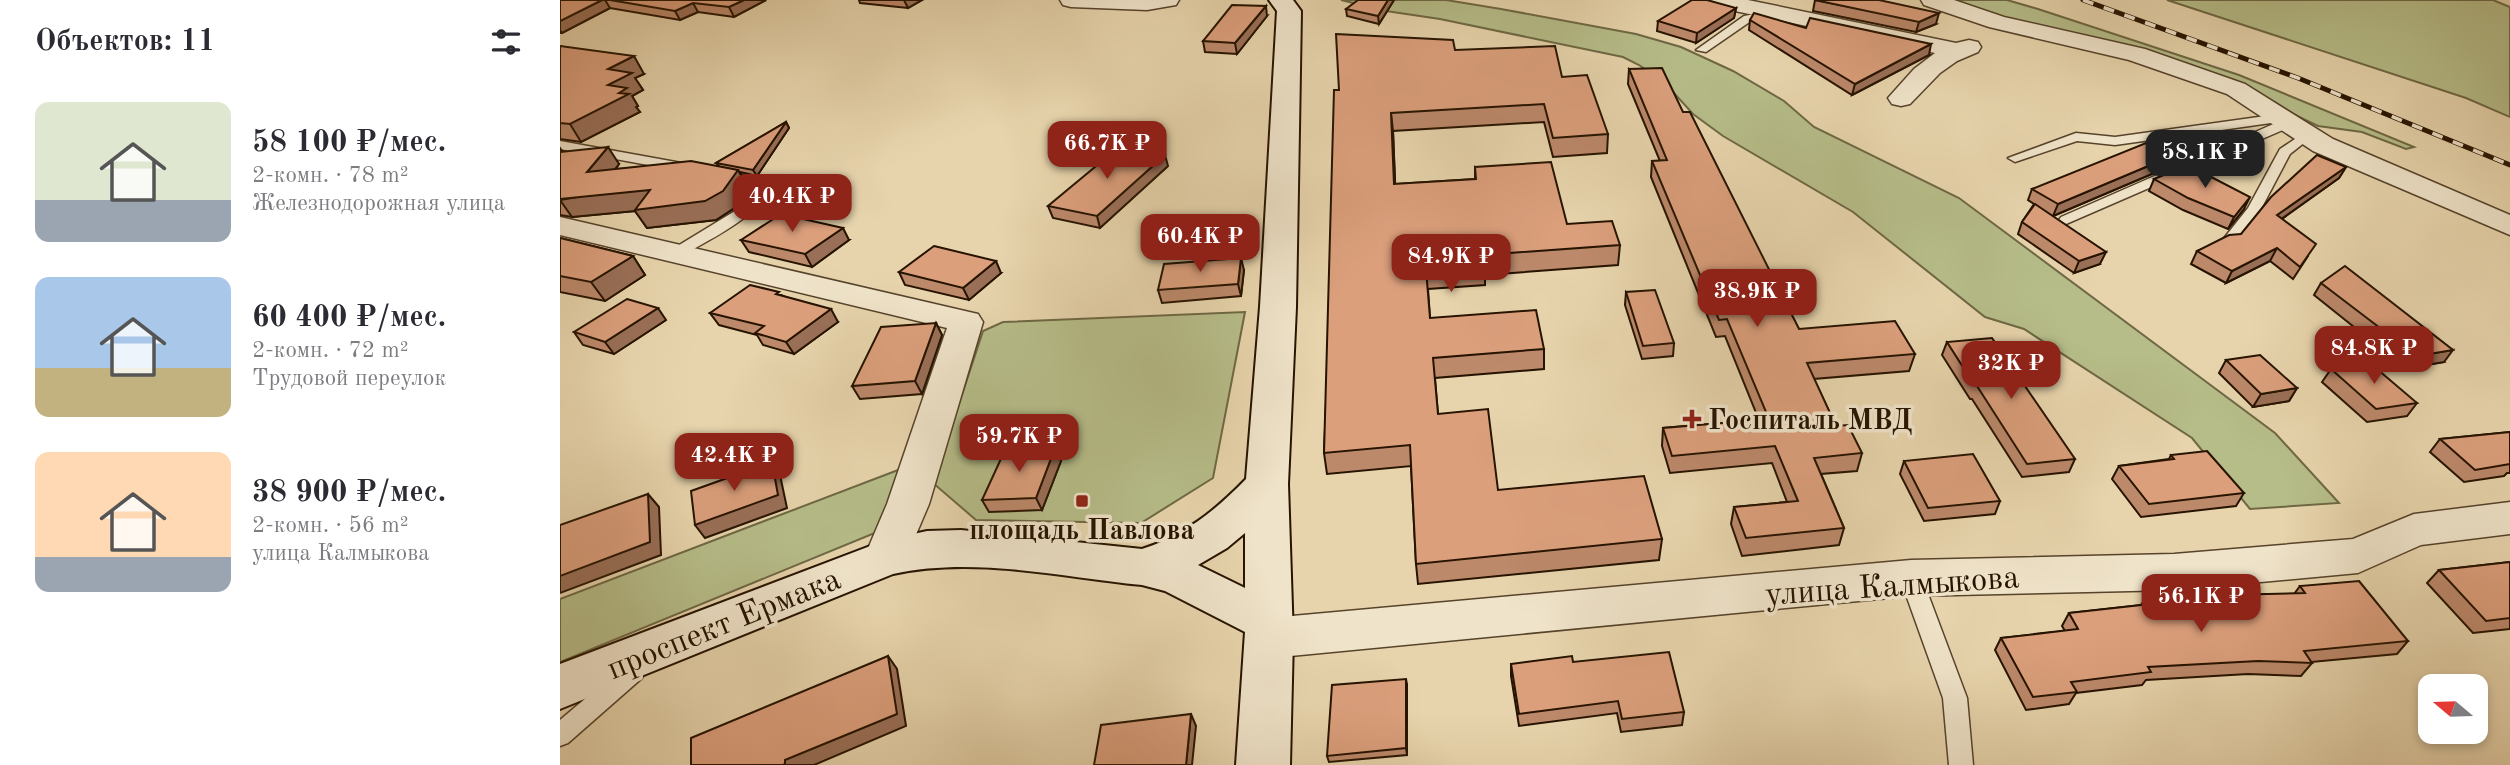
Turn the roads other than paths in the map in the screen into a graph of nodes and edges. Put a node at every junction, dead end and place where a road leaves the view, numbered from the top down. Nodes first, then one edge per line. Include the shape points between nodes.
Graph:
1 (1071, 0) edge
2 (1168, 0) edge
3 (1282, 0) edge
4 (1716, 0) edge
5 (1932, 0) edge
6 (1779, 13) junction
7 (2032, 30) junction
8 (1702, 50) dead end
9 (1958, 51) junction
10 (1901, 97) dead end
11 (2291, 125) junction
12 (560, 145) edge
13 (2015, 158) dead end
14 (2066, 220) dead end
15 (560, 226) edge
16 (2510, 226) edge
17 (2228, 242) edge
18 (676, 253) junction
19 (1268, 484) junction
20 (2510, 518) edge
21 (886, 558) junction
22 (1142, 567) junction
23 (1911, 578) junction
24 (1268, 630) junction
25 (661, 646) junction
26 (560, 687) edge
27 (560, 735) edge
28 (1263, 765) edge
29 (1961, 765) edge

1 - 2 street
3 - 19 street via 1289,11
4 - 6 street
5 - 7 street
6 - 8 lane via 1748,18
6 - 9 street
7 - 9 street
7 - 11 street via 2136,54 2236,89
9 - 10 street via 1924,71
11 - 13 lane via 2115,141 2076,137
11 - 14 lane
11 - 16 street via 2323,145
11 - 17 lane via 2285,152 2254,209
12 - 18 lane via 766,184 748,208
15 - 18 street
18 - 21 street via 967,322
19 - 22 street via 1206,541 1175,558
19 - 24 street
20 - 23 street, улица Калмыкова via 2414,530 2358,556 2174,572
21 - 22 street via 927,549 961,548
21 - 25 street, проспект Ермака
22 - 24 street via 1177,576
23 - 24 street, улица Калмыкова
23 - 29 lane via 1955,698
24 - 28 street
25 - 26 street, проспект Ермака
25 - 27 lane

